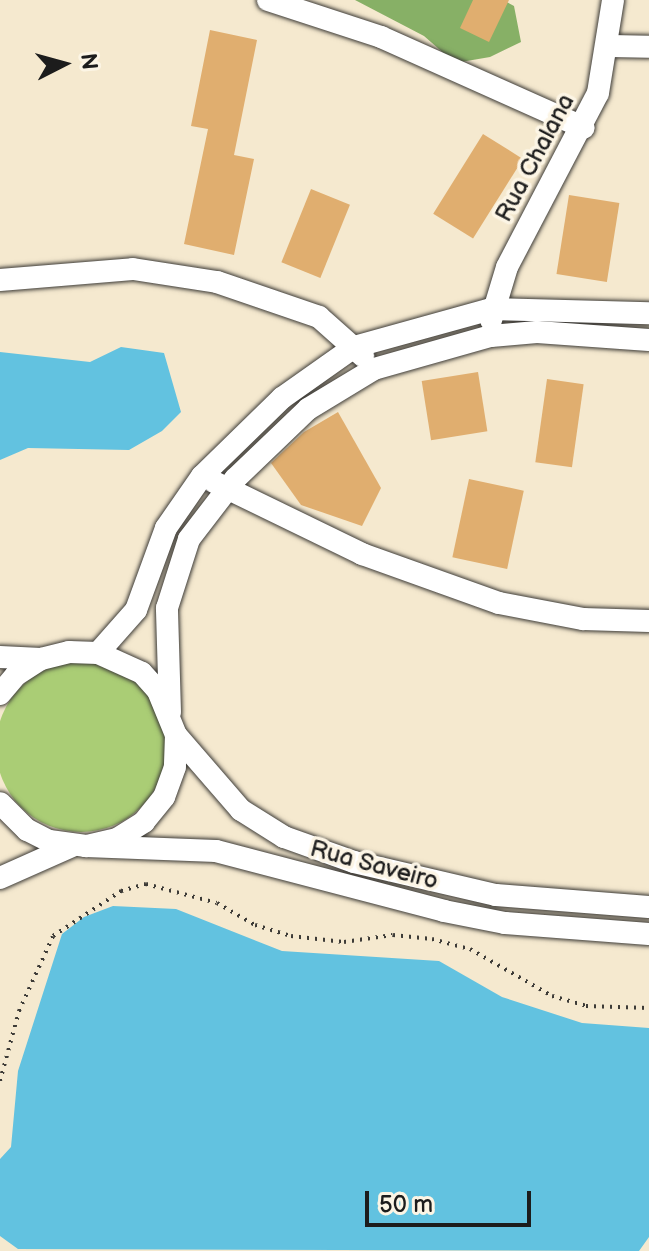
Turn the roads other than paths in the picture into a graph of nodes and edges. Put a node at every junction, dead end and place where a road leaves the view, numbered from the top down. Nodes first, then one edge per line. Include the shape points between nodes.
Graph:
1 (268, 0) edge
2 (613, 0) edge
3 (610, 46) junction
4 (649, 47) edge
5 (584, 128) junction
6 (0, 280) edge
7 (491, 309) junction
8 (649, 313) edge
9 (491, 336) junction
10 (649, 340) edge
11 (354, 347) junction
12 (374, 369) junction
13 (202, 476) junction
14 (227, 488) junction
15 (649, 621) edge
16 (98, 653) junction
17 (0, 657) edge
18 (41, 659) junction
19 (0, 694) edge
20 (170, 712) junction
21 (176, 735) junction
22 (0, 803) edge
23 (79, 846) junction
24 (0, 878) edge
25 (649, 907) edge
26 (649, 934) edge

1 - 5 street via 381,37
2 - 3 street, Rua Chalana
3 - 4 street
3 - 5 street, Rua Chalana
5 - 7 street, Rua Chalana via 507,267
6 - 11 street via 133,269 217,282 319,317
7 - 8 street
7 - 9 street, Rua Chalana
7 - 11 street
9 - 10 street via 537,332
9 - 12 street
11 - 12 street
11 - 13 street via 282,398
12 - 14 street via 308,409
13 - 14 street
13 - 16 street via 166,528 136,610
14 - 15 street via 362,554 499,603 583,619
14 - 20 street via 189,539 174,575 165,651
16 - 18 street via 69,652
16 - 20 street via 142,673
17 - 18 street
18 - 19 street via 16,675
20 - 21 street
21 - 23 street via 175,767 144,822 117,839
21 - 25 street, Rua Saveiro via 241,810 298,842 354,862 496,895
22 - 23 street via 27,830
23 - 24 street
23 - 26 street, Rua Saveiro via 216,851 459,914

